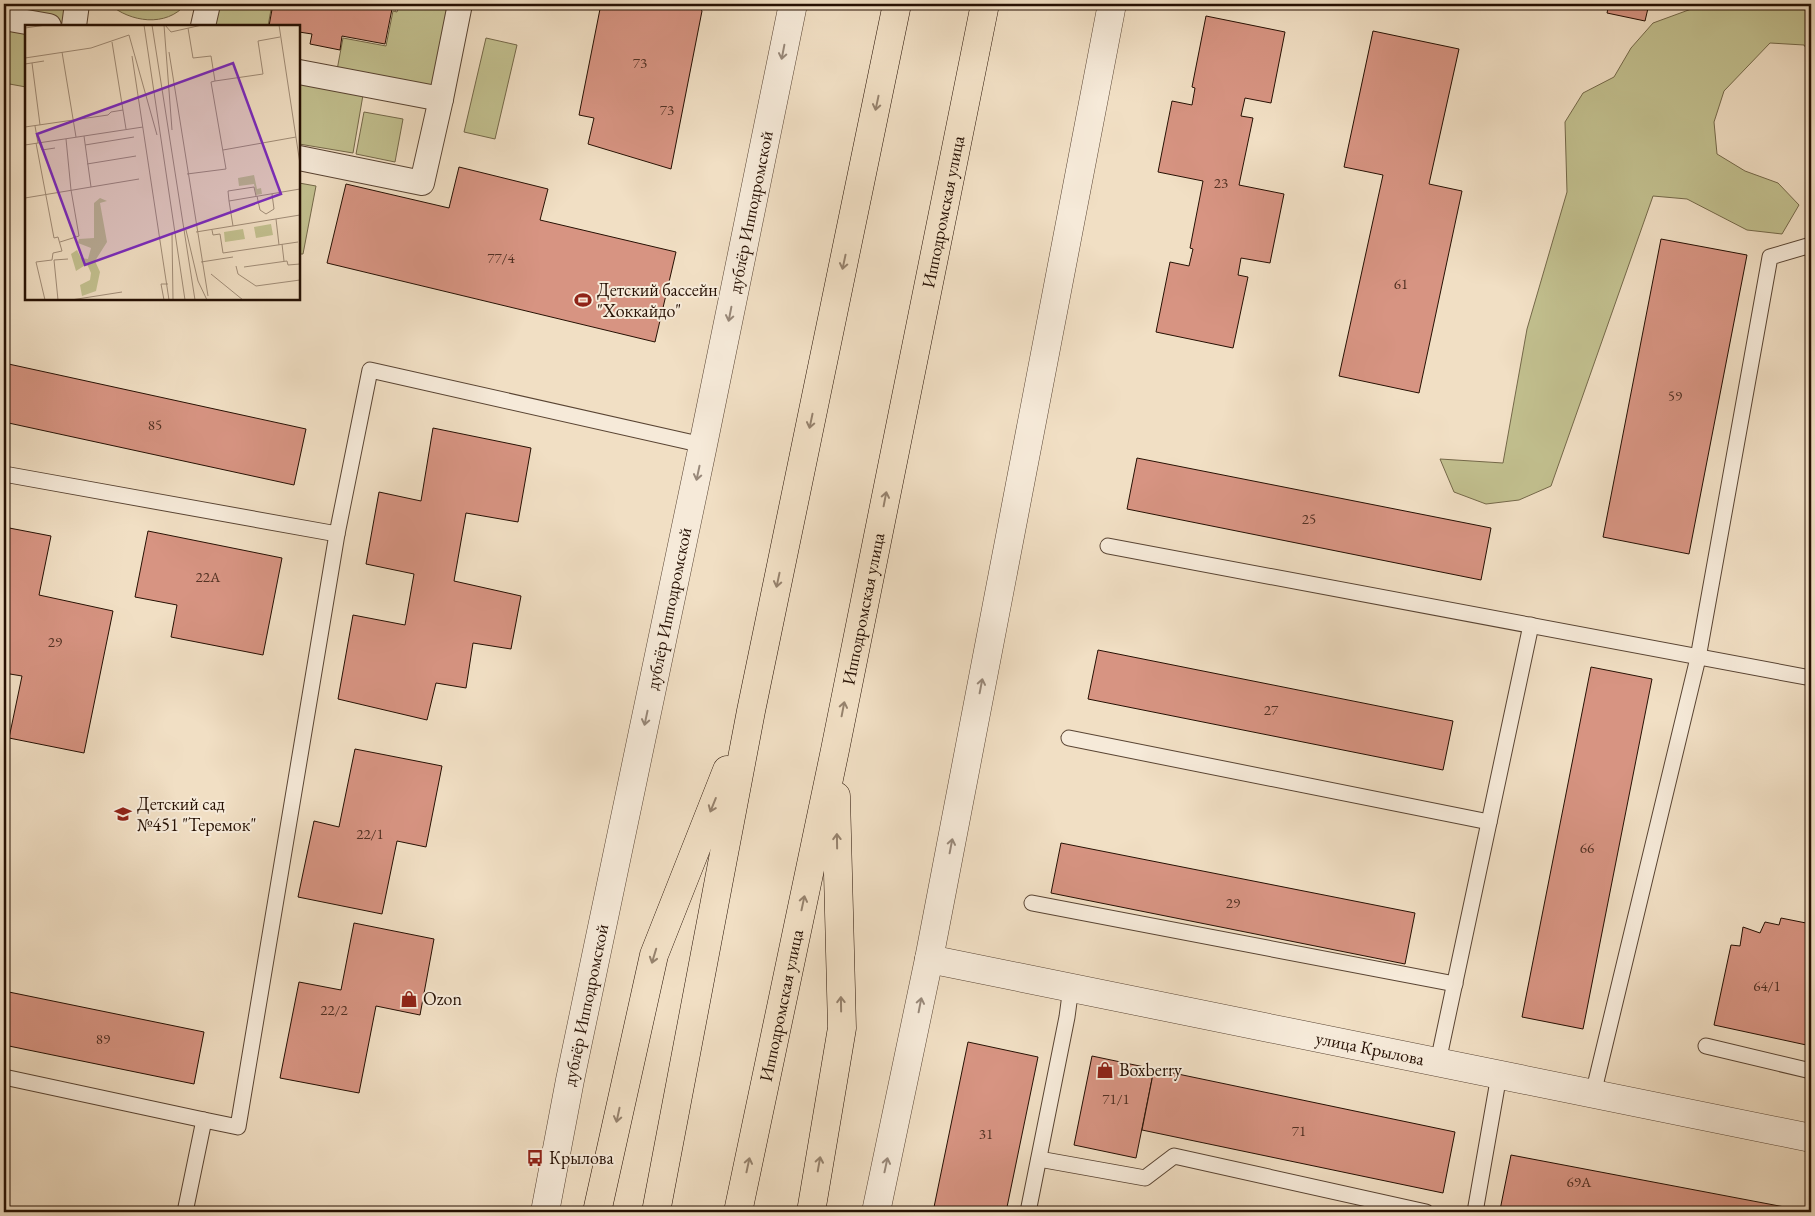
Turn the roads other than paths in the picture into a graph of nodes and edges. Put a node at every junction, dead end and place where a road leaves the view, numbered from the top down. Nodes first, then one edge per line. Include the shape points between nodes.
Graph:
1 (77, 4) edge
2 (208, 4) edge
3 (460, 4) edge
4 (793, 4) edge
5 (876, 4) edge
6 (896, 4) edge
7 (985, 4) edge
8 (1004, 4) edge
9 (1112, 4) edge
10 (4, 18) edge
11 (43, 25) edge
12 (74, 25) edge
13 (203, 25) edge
14 (972, 67) junction
15 (883, 70) junction
16 (300, 72) edge
17 (441, 99) junction
18 (300, 158) edge
19 (1811, 245) edge
20 (704, 445) junction
21 (4, 474) edge
22 (337, 534) junction
23 (1108, 546) dead end
24 (1531, 625) junction
25 (1698, 658) junction
26 (1811, 678) edge
27 (751, 711) junction
28 (1069, 738) dead end
29 (835, 750) junction
30 (1489, 822) junction
31 (1032, 903) dead end
32 (929, 959) junction
33 (1455, 984) junction
34 (1071, 987) junction
35 (1706, 1046) dead end
36 (1438, 1062) junction
37 (1811, 1071) edge
38 (1499, 1075) junction
39 (4, 1077) edge
40 (1593, 1094) junction
41 (204, 1120) junction
42 (1811, 1138) edge
43 (1039, 1158) junction
44 (185, 1212) edge
45 (545, 1212) edge
46 (597, 1212) edge
47 (656, 1212) edge
48 (738, 1212) edge
49 (811, 1212) edge
50 (876, 1212) edge
51 (1028, 1212) edge
52 (1426, 1212) edge
53 (1475, 1212) edge

1 - 12 street
2 - 13 street
3 - 17 street
4 -> 20 street, дублёр Ипподромской
5 - 15 highway
6 - 15 highway
7 - 14 highway, Ипподромская улица
8 - 14 highway
32 -> 9 street
10 - 11 street
29 -> 14 highway, Ипподромская улица
15 -> 27 highway
16 - 17 street
17 - 18 street via 422,183
19 - 25 lane via 1770,257
20 - 22 lane via 370,370
20 -> 45 street, дублёр Ипподромской
21 - 22 lane
22 - 41 lane via 238,1127
23 - 24 lane
24 - 25 lane
24 - 30 lane
25 - 26 lane
25 - 40 lane
27 -> 46 highway via 654,955
27 - 47 highway
28 - 30 lane
48 -> 29 highway, Ипподромская улица
49 -> 29 highway via 842,1028
30 - 33 lane
31 - 33 lane
32 - 34 street, улица Крылова
50 -> 32 street
33 - 36 lane
34 - 36 street, улица Крылова
34 - 43 lane
35 - 37 lane
36 - 38 street, улица Крылова
38 - 40 street, улица Крылова
38 - 53 lane
39 - 41 lane
40 - 42 street, улица Крылова
41 - 44 lane
43 - 51 lane
43 - 52 lane via 1145,1178 1174,1156

